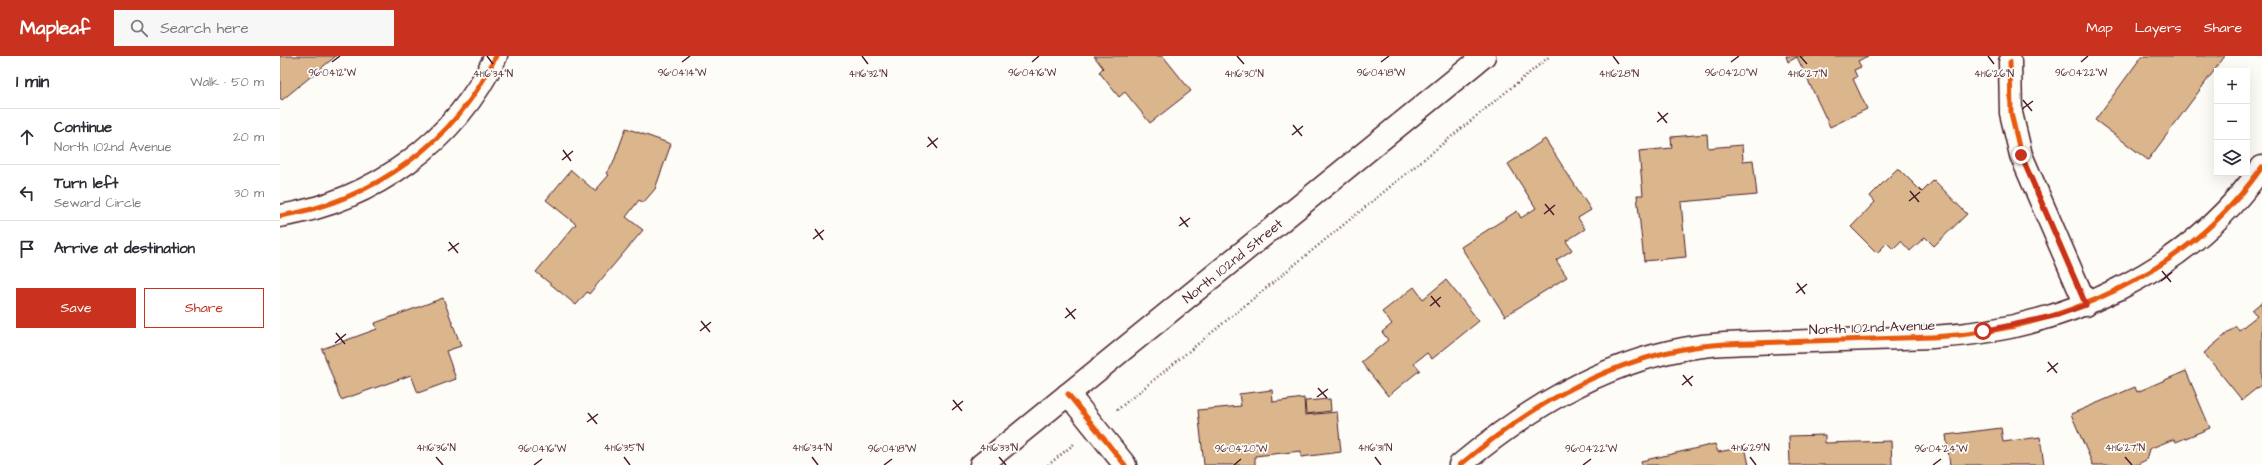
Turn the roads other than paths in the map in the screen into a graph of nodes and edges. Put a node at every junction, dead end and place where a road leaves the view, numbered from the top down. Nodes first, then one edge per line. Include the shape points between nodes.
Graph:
1 (496, 56) edge
2 (1484, 56) edge
3 (2010, 62) dead end
4 (2262, 167) edge
5 (280, 216) edge
6 (2086, 305) junction
7 (1068, 394) junction
8 (980, 465) edge
9 (1125, 465) edge
10 (1460, 465) edge

1 - 5 street via 470,103 438,139 404,166 366,190 337,201
2 - 7 street, North 102nd Street
3 - 6 street via 2011,113 2021,155
4 - 6 street, North 102nd Avenue via 2198,237 2147,273
6 - 10 street, North 102nd Avenue via 2058,315 1983,331 1935,337 1736,343 1683,349 1655,356 1623,365 1558,395 1511,424
7 - 8 street, North 102nd Street
7 - 9 street

